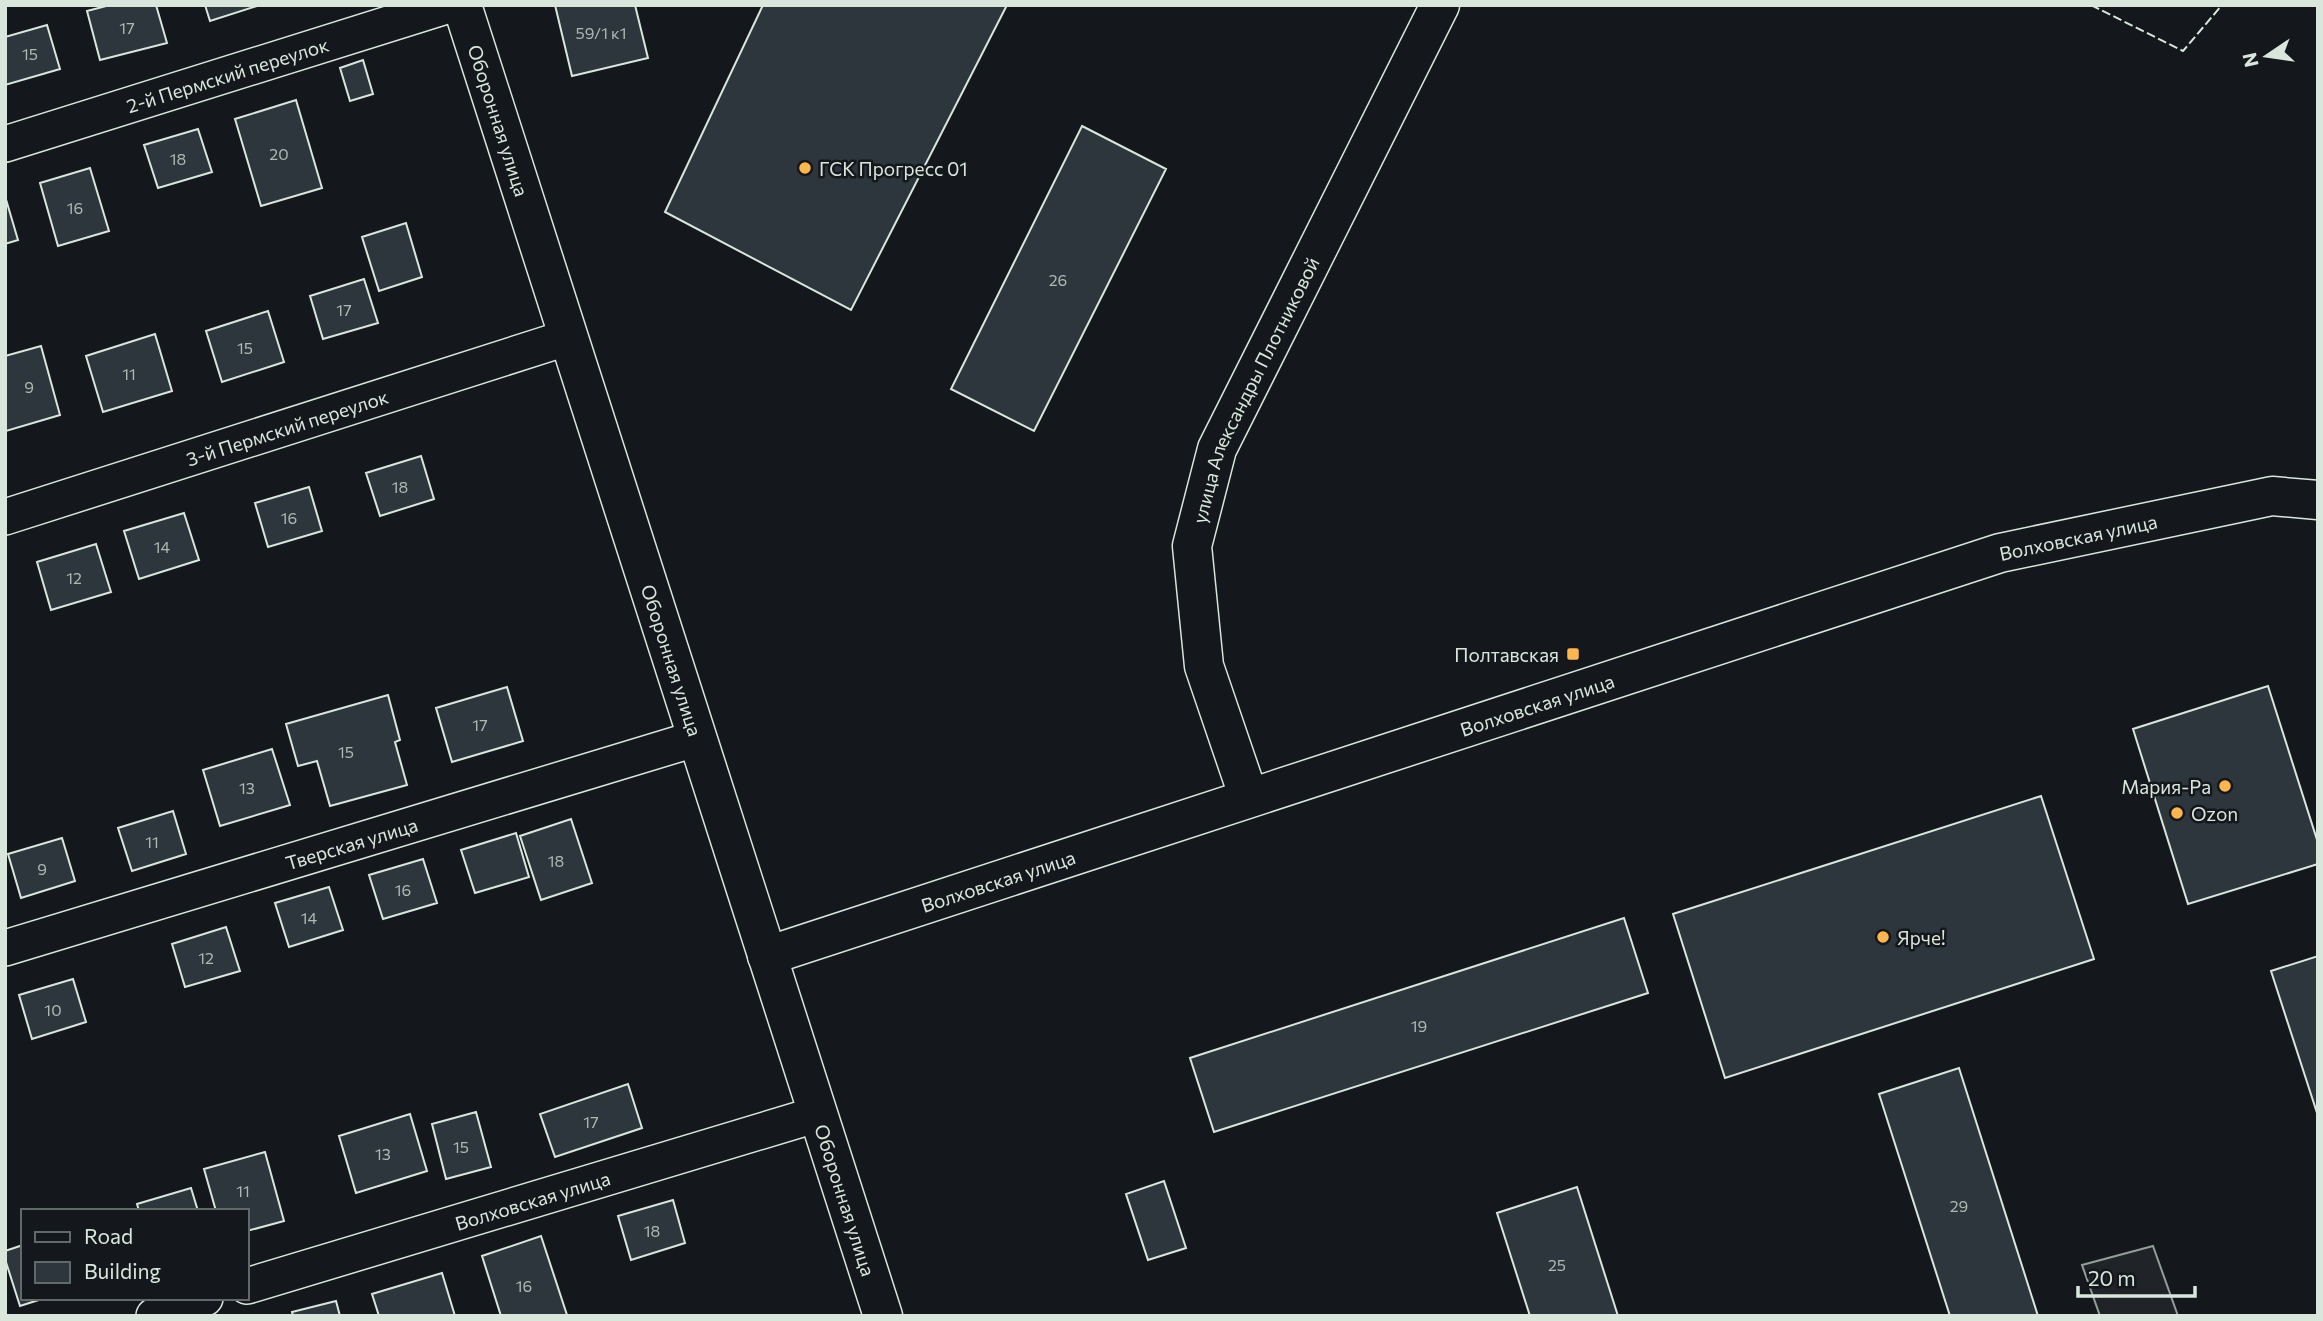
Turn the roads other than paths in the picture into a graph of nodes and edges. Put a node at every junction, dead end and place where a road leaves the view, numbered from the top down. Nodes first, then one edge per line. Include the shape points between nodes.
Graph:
1 (449, 5) edge
2 (462, 5) edge
3 (1440, 5) edge
4 (5, 144) edge
5 (569, 337) junction
6 (2318, 500) edge
7 (5, 517) edge
8 (698, 737) junction
9 (1249, 798) junction
10 (5, 948) edge
11 (767, 956) junction
12 (818, 1114) junction
13 (248, 1286) edge
14 (199, 1300) edge
15 (154, 1316) edge
16 (883, 1316) edge

1 - 4 street, 2-й Пермский переулок
2 - 5 main road, Оборонная улица
3 - 9 main road, улица Александры Плотниковой via 1217,449 1192,546 1204,666
5 - 7 street, 3-й Пермский переулок
5 - 8 main road, Оборонная улица
6 - 9 main road, Волховская улица via 2272,496 2000,553
8 - 10 street, Тверская улица
8 - 11 main road, Оборонная улица
9 - 11 main road, Волховская улица
11 - 12 main road, Оборонная улица
12 - 13 street, Волховская улица
12 - 16 main road, Оборонная улица
14 - 15 street

